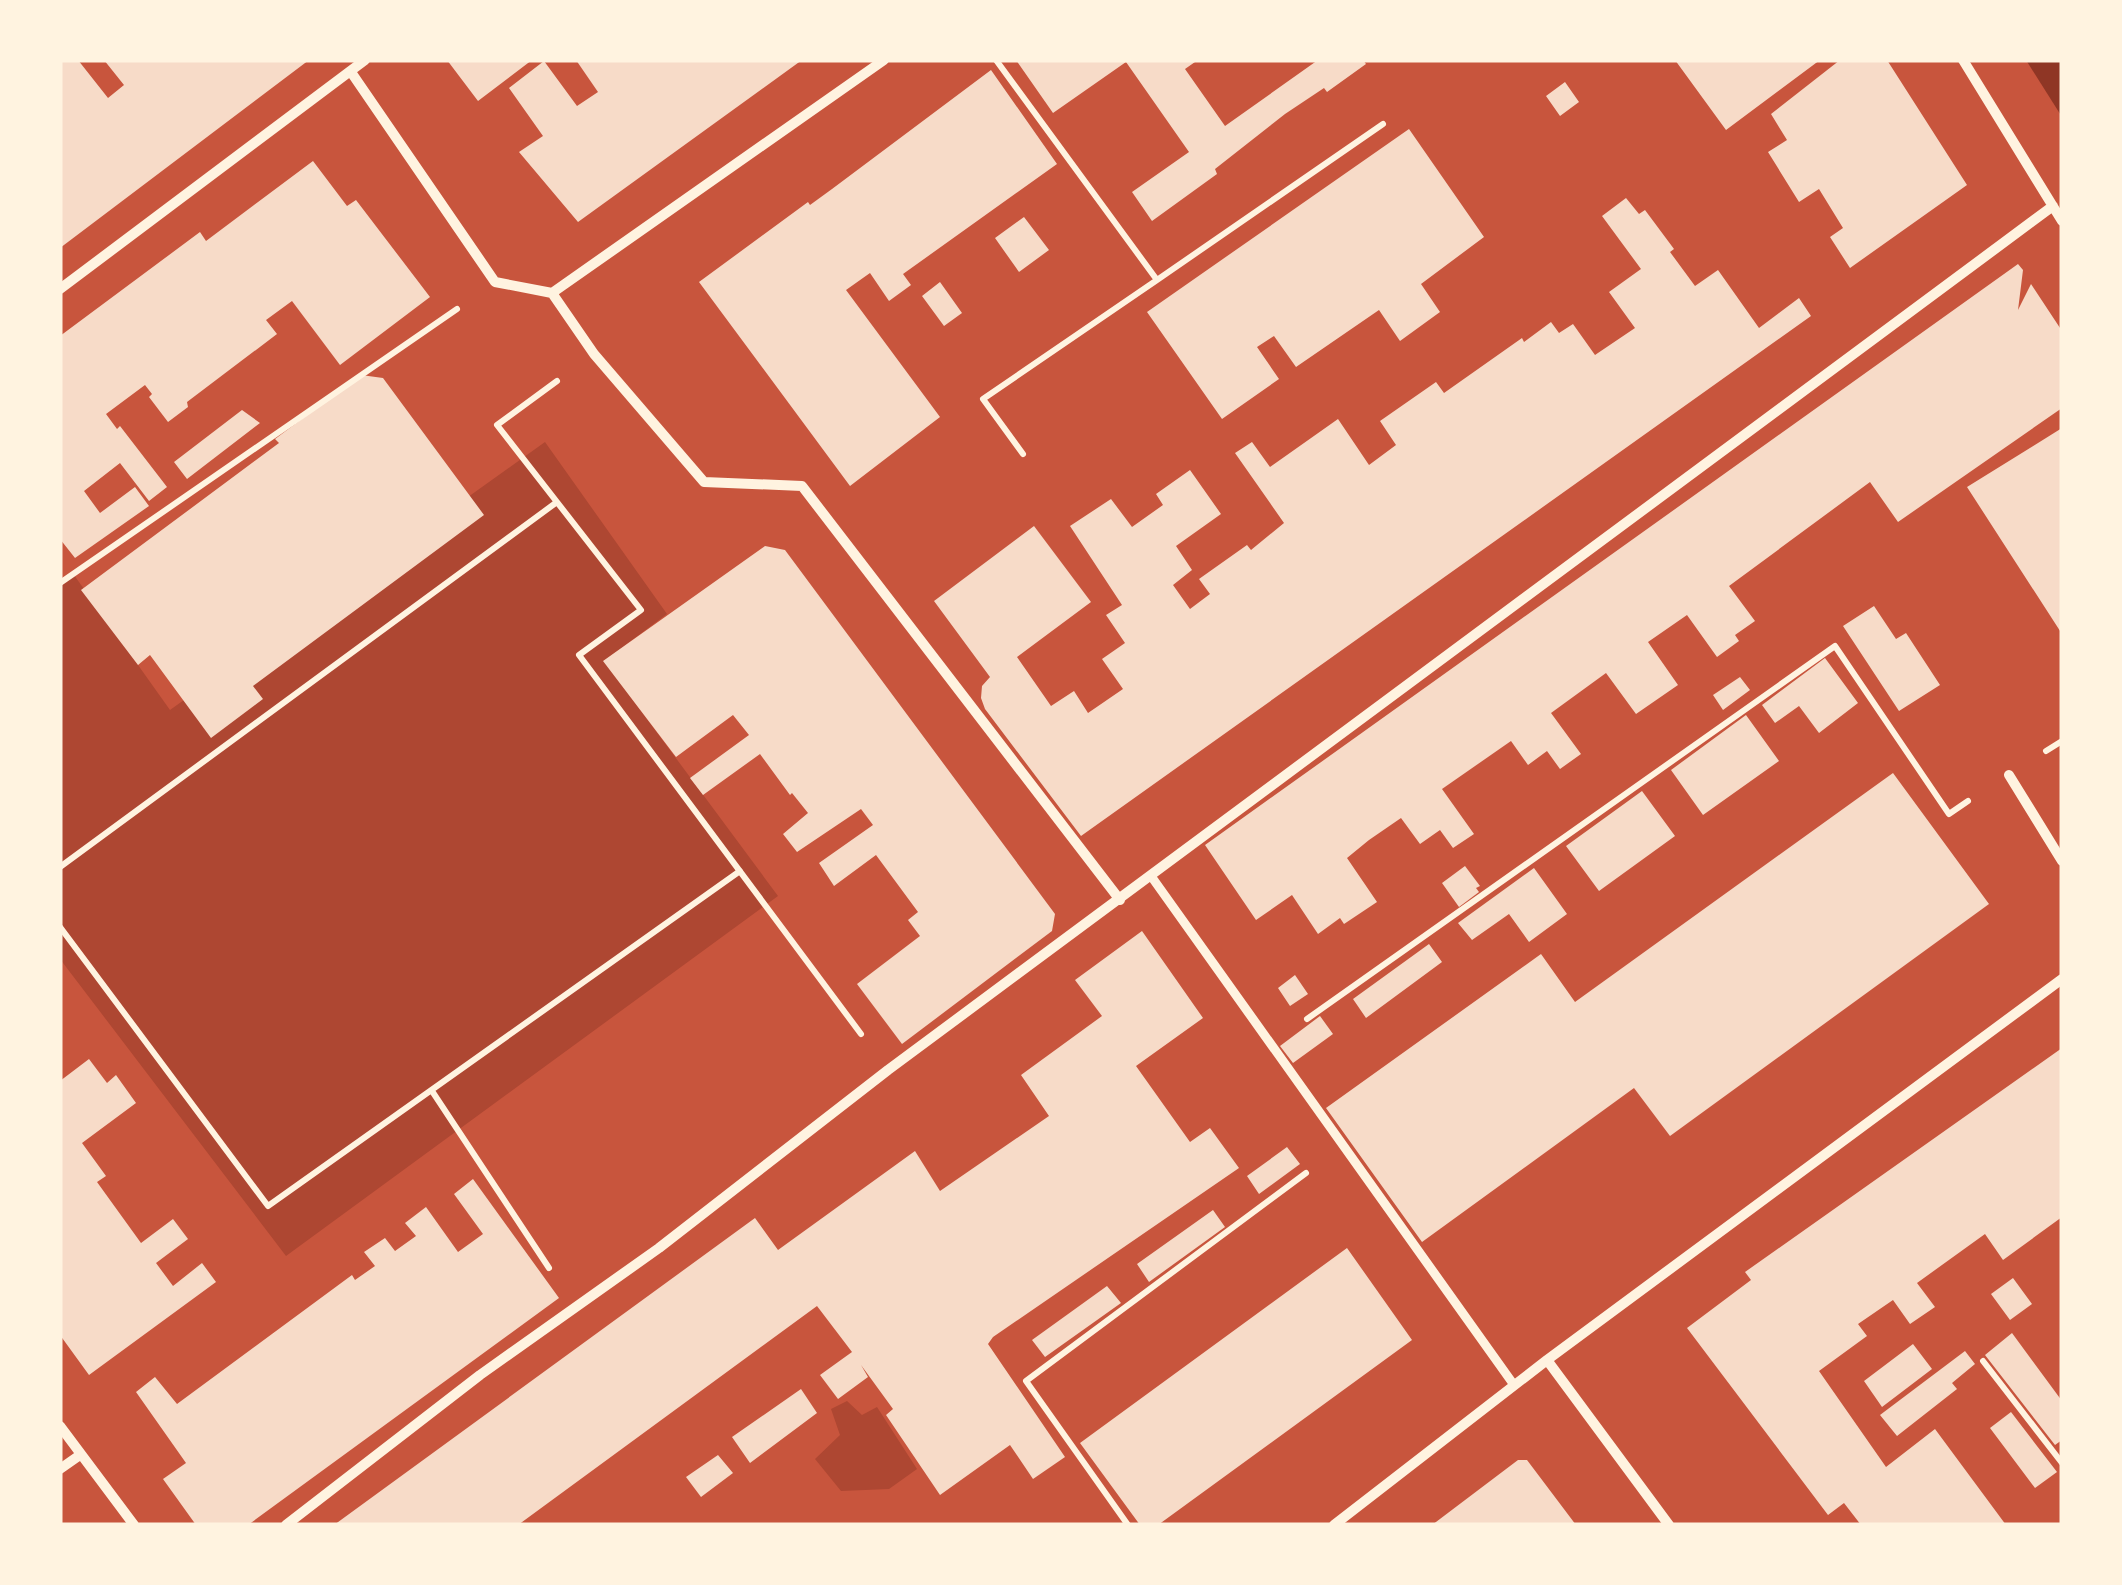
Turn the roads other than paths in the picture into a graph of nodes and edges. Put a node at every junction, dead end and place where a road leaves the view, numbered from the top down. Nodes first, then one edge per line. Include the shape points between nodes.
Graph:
1 (365, 60) edge
2 (884, 60) edge
3 (1963, 60) edge
4 (351, 72) junction
5 (2053, 206) junction
6 (2062, 220) edge
7 (60, 288) edge
8 (552, 293) junction
9 (2008, 775) dead end
10 (2062, 861) edge
11 (1151, 876) junction
12 (1120, 900) junction
13 (2062, 979) edge
14 (1547, 1360) junction
15 (1514, 1386) junction
16 (60, 1426) edge
17 (80, 1455) junction
18 (60, 1469) edge
19 (134, 1525) edge
20 (286, 1525) edge
21 (1334, 1525) edge
22 (1669, 1525) edge

1 - 4 street
2 - 8 street
3 - 5 street
4 - 7 street
4 - 8 street via 495,282
5 - 6 street
5 - 11 street
8 - 12 street via 594,354 704,482 802,486
9 - 10 street
11 - 12 street
11 - 15 street
12 - 20 street
13 - 14 street
14 - 15 street
14 - 22 street
15 - 21 street
16 - 17 street
17 - 18 street
17 - 19 street

